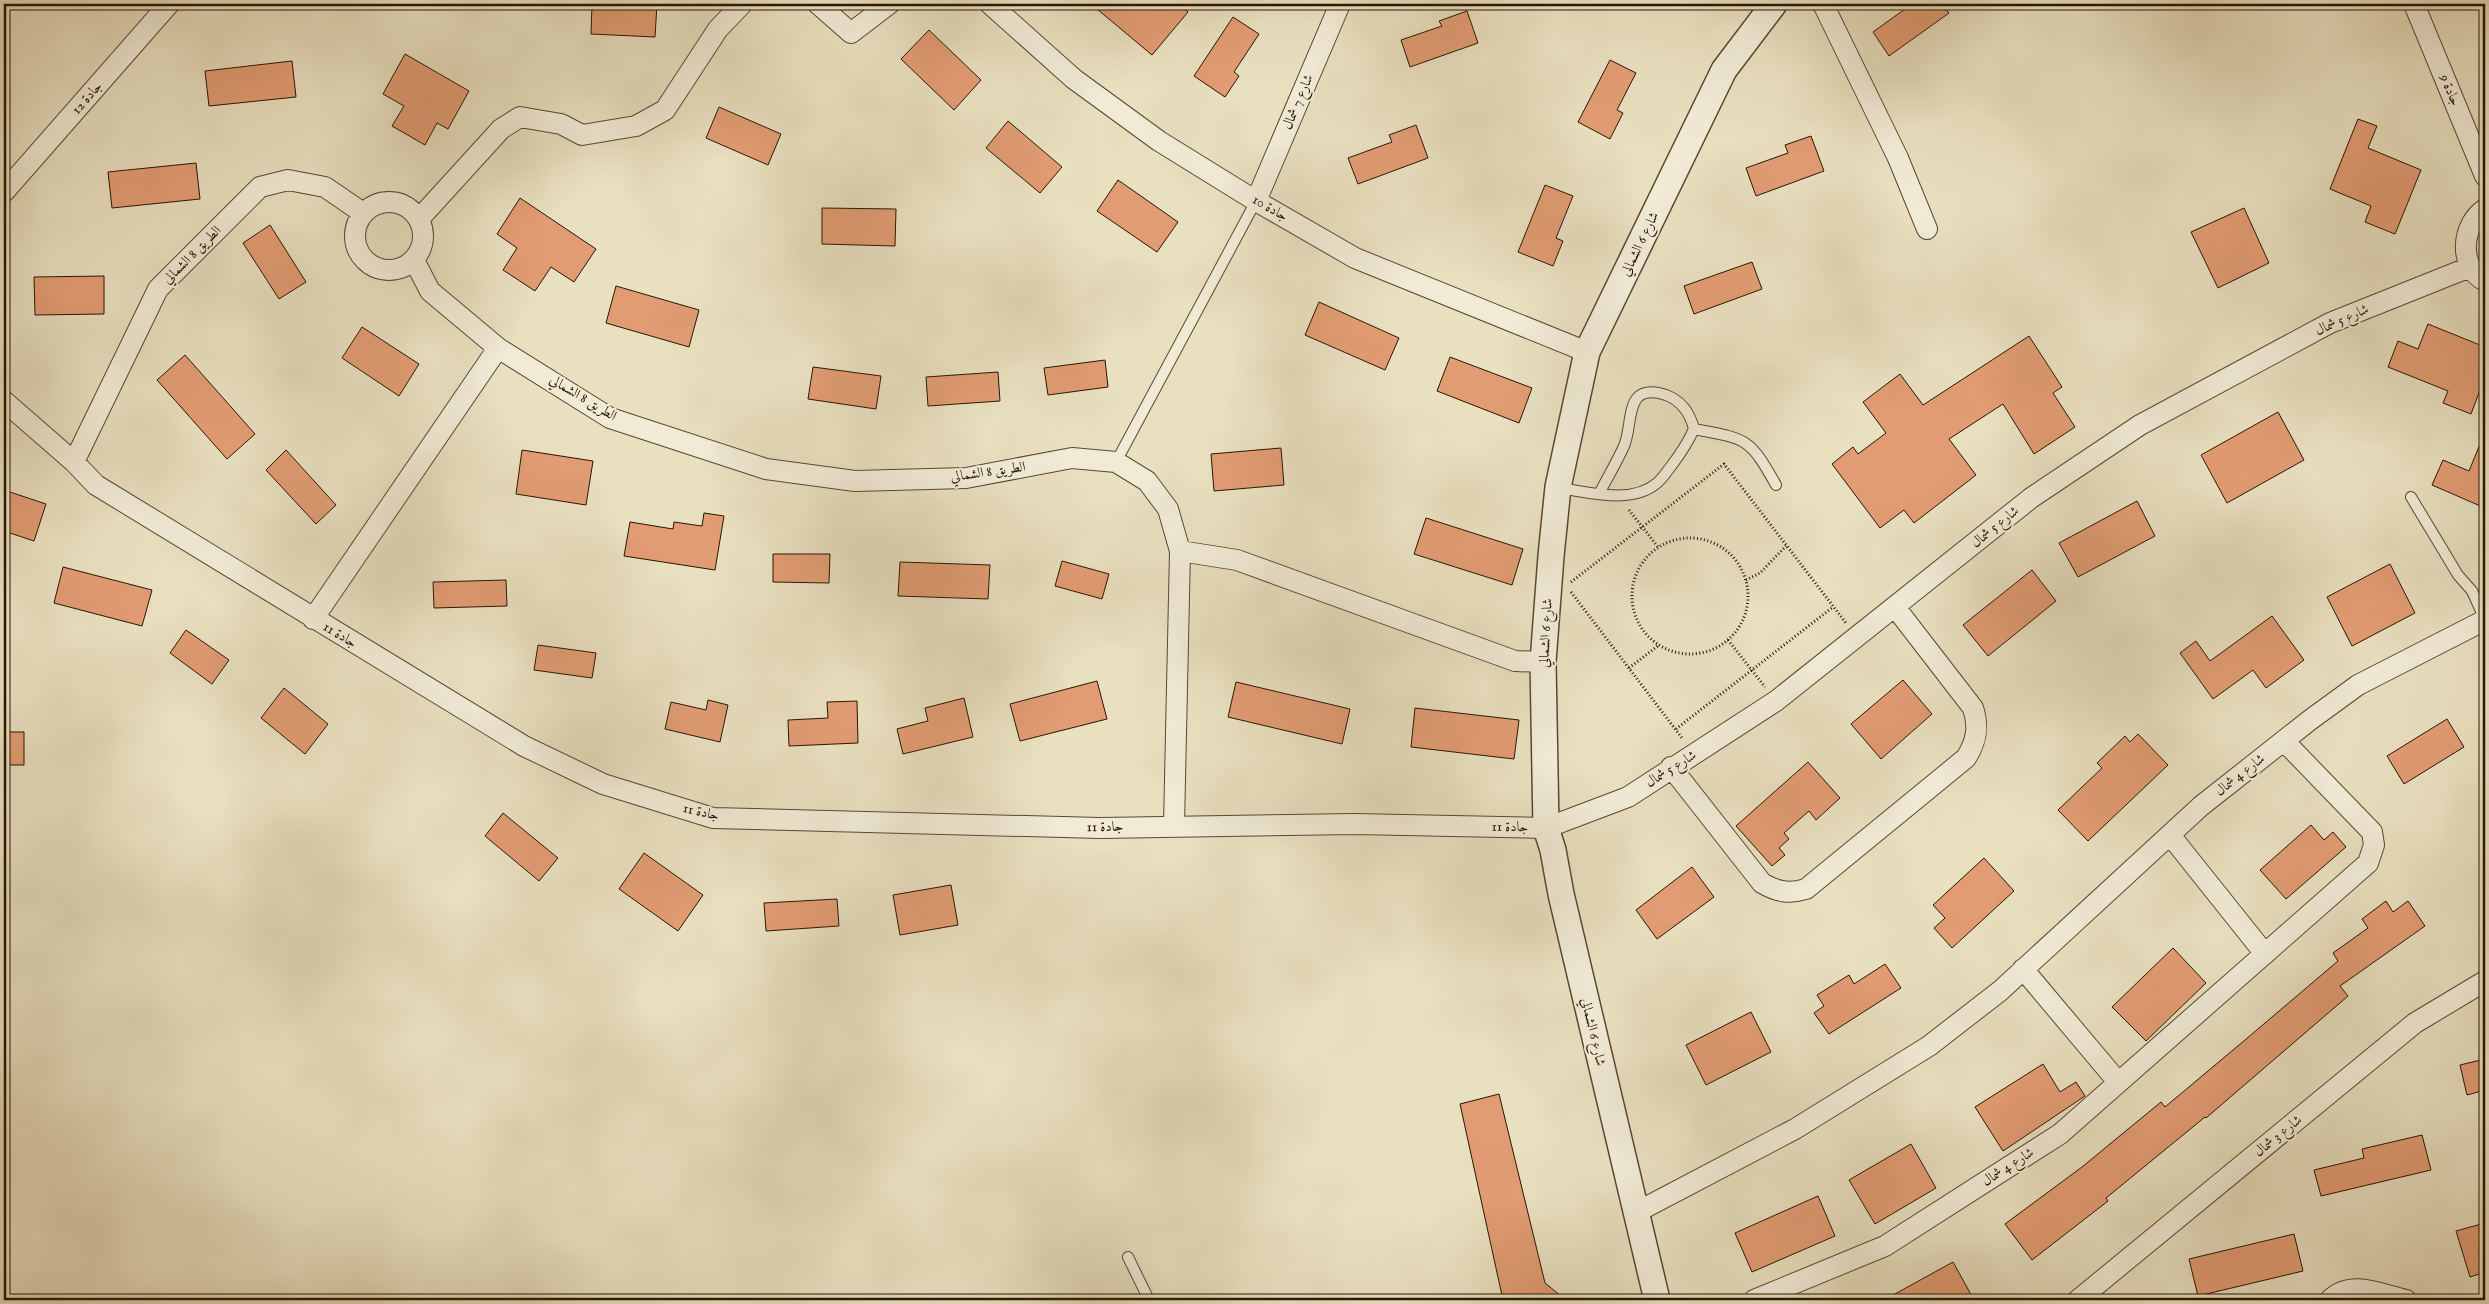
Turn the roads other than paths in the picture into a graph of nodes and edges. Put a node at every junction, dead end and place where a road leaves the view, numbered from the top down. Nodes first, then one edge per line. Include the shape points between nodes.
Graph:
1 (169, 4) edge
2 (742, 4) edge
3 (818, 4) edge
4 (889, 4) edge
5 (990, 4) edge
6 (1340, 4) edge
7 (1774, 4) edge
8 (1823, 4) edge
9 (2414, 4) edge
10 (2485, 176) edge
11 (4, 192) edge
12 (1256, 201) junction
13 (2485, 209) edge
14 (363, 213) junction
15 (420, 219) junction
16 (1927, 229) dead end
17 (414, 260) junction
18 (2470, 267) junction
19 (2485, 281) edge
20 (498, 348) junction
21 (1587, 352) junction
22 (4, 402) edge
23 (1694, 429) junction
24 (74, 462) junction
25 (1116, 462) junction
26 (1776, 485) dead end
27 (1558, 487) junction
28 (1599, 494) junction
29 (2411, 497) dead end
30 (1180, 551) junction
31 (1895, 607) junction
32 (313, 619) junction
33 (2485, 620) edge
34 (1544, 662) junction
35 (2284, 741) junction
36 (1671, 768) junction
37 (1174, 825) junction
38 (1546, 828) junction
39 (2170, 835) junction
40 (2265, 954) junction
41 (2023, 969) junction
42 (2485, 981) edge
43 (2118, 1082) junction
44 (1635, 1212) junction
45 (1128, 1257) dead end
46 (1148, 1300) edge
47 (1657, 1300) edge
48 (1754, 1300) edge
49 (2078, 1300) edge
50 (2330, 1300) edge
51 (2406, 1300) edge

1 - 11 street, جادة 12
2 - 15 street via 718,29 665,110 636,126 582,136 561,124 520,117 501,129
3 - 4 street via 851,33
5 - 12 street, جادة 10 via 1074,80 1159,142
6 - 12 street, شارع 7 شمال
7 - 21 street, شارع 6 الشمالي via 1724,70
8 - 16 street via 1898,158
9 - 10 street, جادة 9
12 - 21 street, جادة 10 via 1355,258
12 - 25 lane
13 - 18 street via 2472,221 2468,230 2465,245
14 - 15 street via 376,204 393,201 408,207
14 - 17 street via 355,229 356,247 366,262 382,270 399,269
14 - 24 street, الطريق 8 الشمالي via 325,187 288,180 260,187 158,289
15 - 17 street via 424,240
17 - 20 street, الطريق 8 الشمالي via 430,291
18 - 19 street
18 - 31 street, شارع 5 شمال via 2330,323 2140,425 2031,498
20 - 25 street, الطريق 8 الشمالي via 610,418 766,469 855,481 966,478 1072,458
20 - 32 street
21 - 27 street, شارع 6 الشمالي
22 - 24 street, جادة 11
23 - 26 lane via 1727,434 1748,445 1758,453
23 - 28 lane via 1686,446 1657,483 1622,496
23 - 28 lane via 1687,410 1672,398 1652,393 1639,396 1632,408 1625,444
24 - 32 street, جادة 11 via 96,485
25 - 30 street, الطريق 8 الشمالي via 1147,481 1168,509
27 - 28 lane
27 - 34 street, شارع 6 الشمالي
29 - 33 lane via 2458,575 2472,591
30 - 34 street via 1237,560 1515,661
30 - 37 street, الطريق 8 الشمالي
31 - 36 street, شارع 5 شمال via 1776,701
31 - 36 street via 1973,708 1976,739 1966,758 1806,889 1788,893 1762,883
32 - 37 street, جادة 11 via 524,746 603,784 713,818 1100,828
33 - 35 street, شارع 4 شمال via 2358,685
34 - 38 street, شارع 6 الشمالي
35 - 39 street, شارع 4 شمال via 2201,806
35 - 40 street, شارع 4 شمال via 2372,832 2374,845 2368,863
36 - 38 street, شارع 5 شمال via 1628,796
37 - 38 street, جادة 11
38 - 44 street, شارع 6 الشمالي
39 - 40 street
39 - 41 street, شارع 4 شمال
40 - 43 street, شارع 4 شمال
41 - 43 street
41 - 44 street, شارع 4 شمال via 2000,991 1920,1051 1795,1129
42 - 49 street, شارع 3 شمال via 2416,1022
43 - 48 street, شارع 4 شمال via 2060,1134 1885,1246
44 - 47 street, شارع 6 الشمالي
45 - 46 lane
50 - 51 street via 2338,1292 2356,1288

